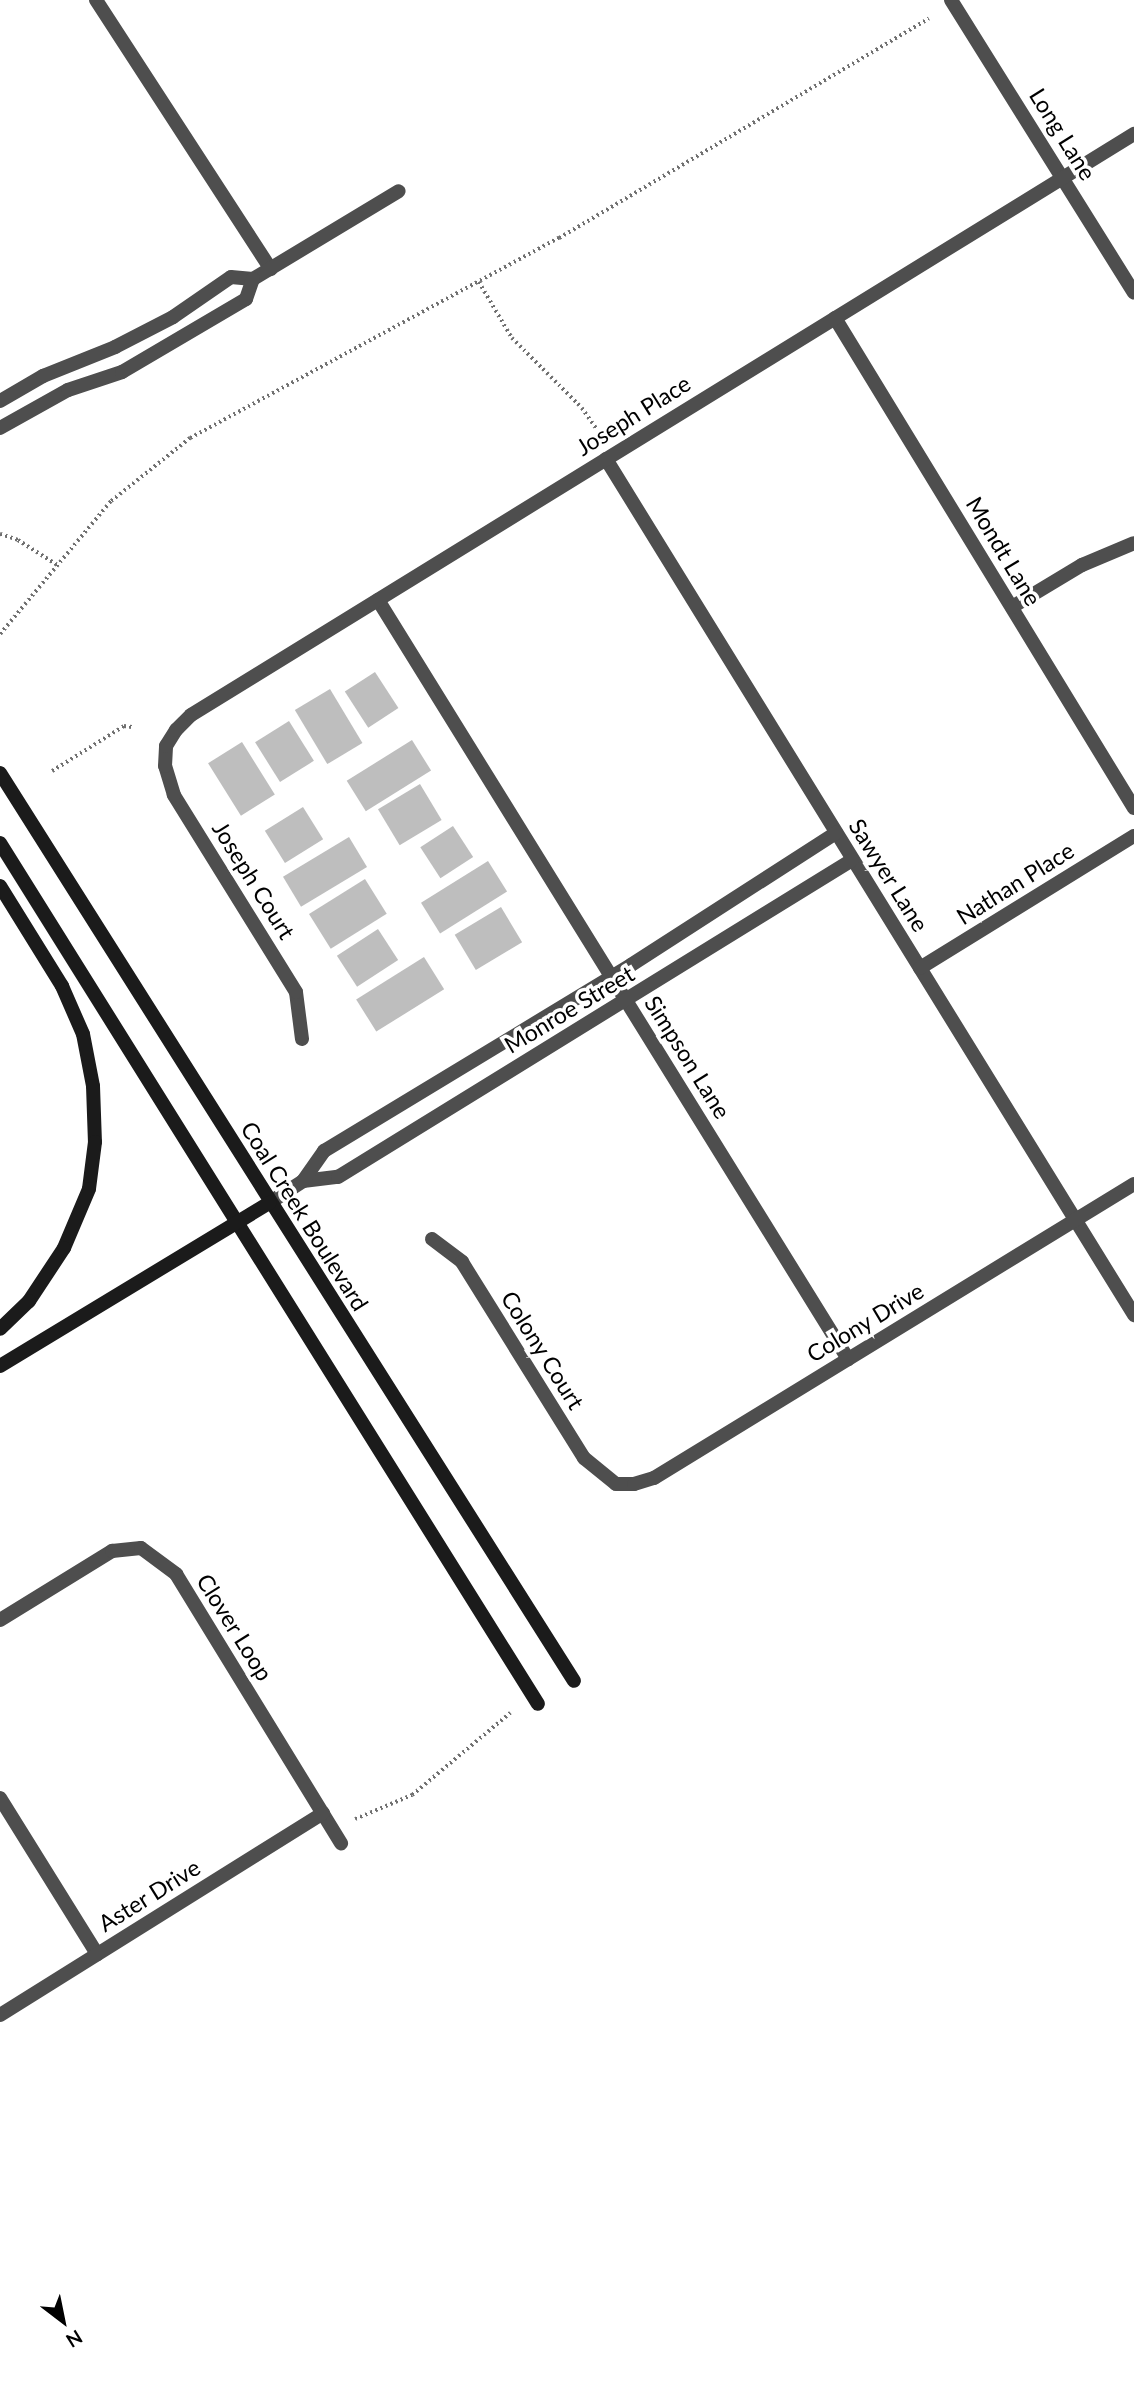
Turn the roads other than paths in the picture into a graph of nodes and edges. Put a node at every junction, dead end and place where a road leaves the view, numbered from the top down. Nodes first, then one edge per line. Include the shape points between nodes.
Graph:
1 (96, 0) edge
2 (951, 0) edge
3 (1134, 134) edge
4 (1063, 178) junction
5 (399, 191) dead end
6 (271, 269) junction
7 (253, 279) junction
8 (1134, 293) edge
9 (835, 318) junction
10 (1, 397) edge
11 (0, 428) edge
12 (606, 459) junction
13 (1134, 543) edge
14 (378, 600) junction
15 (1012, 607) junction
16 (166, 746) joint
17 (0, 773) edge
18 (1134, 808) edge
19 (836, 833) junction
20 (1134, 836) edge
21 (0, 843) edge
22 (852, 860) junction
23 (0, 886) edge
24 (920, 968) junction
25 (612, 976) junction
26 (627, 1000) junction
27 (302, 1039) dead end
28 (303, 1181) junction
29 (1134, 1184) edge
30 (268, 1203) junction
31 (239, 1220) junction
32 (1076, 1220) junction
33 (432, 1240) dead end
34 (1134, 1315) edge
35 (0, 1329) edge
36 (848, 1359) junction
37 (0, 1366) edge
38 (616, 1484) joint
39 (0, 1620) edge
40 (574, 1681) dead end
41 (538, 1704) dead end
42 (0, 1798) edge
43 (323, 1813) junction
44 (341, 1843) dead end
45 (97, 1954) junction
46 (0, 2015) edge

1 - 6 street
2 - 4 street, Long Lane
3 - 4 street, Joseph Place
4 - 8 street, Long Lane
4 - 9 street, Joseph Place
5 - 6 street
6 - 7 street
7 - 10 street via 232,277 173,317
7 - 11 street via 246,299 122,372 68,390
9 - 12 street, Joseph Place
9 - 15 street, Mondt Lane
12 - 14 street, Joseph Place
12 - 19 street, Sawyer Lane
13 - 15 street via 1082,565
14 - 16 street, Joseph Place via 191,715
14 - 25 street, Simpson Lane
15 - 18 street, Mondt Lane
16 - 27 street, Joseph Court via 165,766 174,795 296,992
17 - 30 main road, Coal Creek Boulevard
19 - 22 street, Sawyer Lane
19 - 25 street, Monroe Street
20 - 24 street, Nathan Place
21 - 31 main road
22 - 24 street, Sawyer Lane
22 - 26 street, Monroe Street
23 - 35 main road via 62,986 83,1034 93,1086 95,1142 89,1189 64,1248 29,1301
24 - 32 street, Sawyer Lane
25 - 26 street, Simpson Lane
25 - 28 street, Monroe Street via 324,1151
26 - 28 street, Monroe Street via 338,1177
26 - 36 street, Simpson Lane
28 - 30 street, Monroe Street
29 - 32 street, Colony Drive
30 - 31 main road, Monroe Street
30 - 40 main road, Coal Creek Boulevard
31 - 37 main road, Monroe Street
31 - 41 main road
32 - 34 street, Sawyer Lane
32 - 36 street, Colony Drive
33 - 38 street, Colony Court via 462,1262 584,1458
36 - 38 street, Colony Drive via 654,1478
39 - 43 street, Clover Loop via 112,1551 141,1548 176,1574
42 - 45 street
43 - 44 street, Clover Loop
43 - 45 street, Aster Drive
45 - 46 street, Aster Drive

